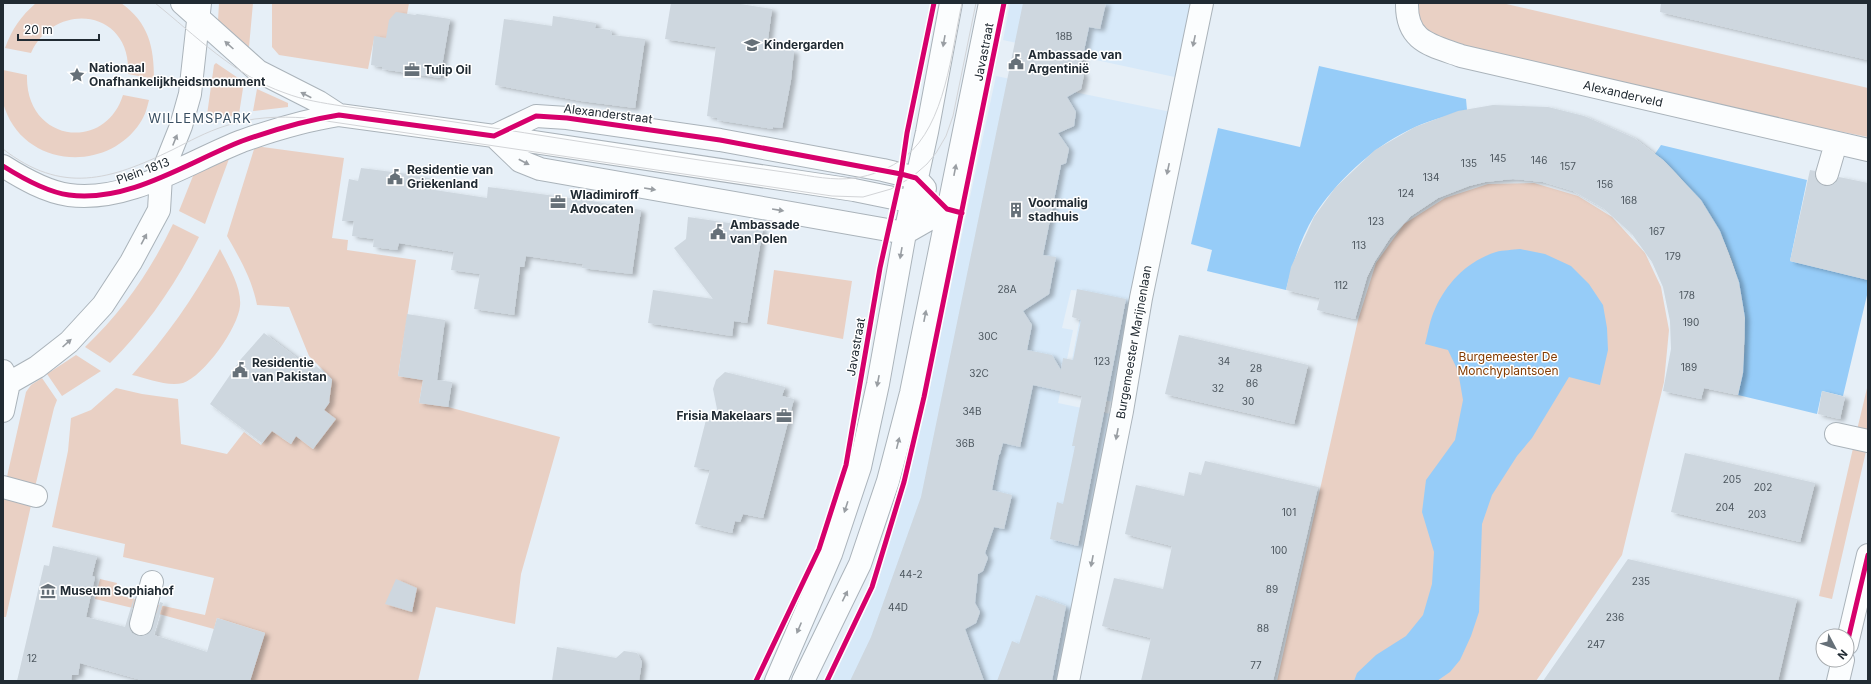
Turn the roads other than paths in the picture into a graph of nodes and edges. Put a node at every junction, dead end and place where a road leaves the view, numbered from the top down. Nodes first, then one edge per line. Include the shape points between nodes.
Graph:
1 (182, 3) edge
2 (951, 3) edge
3 (990, 3) edge
4 (1202, 3) edge
5 (1407, 3) edge
6 (199, 10) edge
7 (339, 115) junction
8 (494, 136) junction
9 (1836, 143) junction
10 (1868, 150) edge
11 (3, 166) edge
12 (1827, 174) dead end
13 (161, 176) junction
14 (916, 178) junction
15 (911, 202) junction
16 (947, 209) junction
17 (905, 233) junction
18 (6, 377) edge
19 (3, 411) edge
20 (1836, 434) dead end
21 (1868, 441) edge
22 (3, 487) edge
23 (36, 496) dead end
24 (1868, 555) edge
25 (152, 582) dead end
26 (141, 624) dead end
27 (1851, 628) edge
28 (1841, 668) edge
29 (776, 681) edge
30 (803, 681) edge
31 (1068, 681) edge
32 (1838, 681) edge

1 - 6 street
2 -> 14 street
16 -> 3 street, Javastraat
4 -> 31 street, Burgemeester Marijnenlaan via 1141,298 1122,411
5 - 9 street, Alexanderveld via 1407,18 1415,35 1432,45 1461,56
7 -> 6 street via 258,71
13 -> 6 street, Plein 1813 via 181,126 190,94
7 - 8 street
7 - 13 street, Plein 1813 via 317,118 243,141
8 - 14 street, Alexanderstraat via 536,116 567,118 720,140
8 - 15 street via 854,190
8 -> 17 street via 520,161 540,169
9 - 10 street, Alexanderveld
9 - 12 street
11 - 13 street, Plein 1813 via 38,186 69,195 97,196 126,190
18 -> 13 street, Plein 1813 via 37,367 69,342 103,305 131,262 159,210
14 - 15 street
14 - 16 street
15 - 16 street
15 - 17 street
16 - 17 street
30 -> 16 street, Javastraat via 860,564 888,481 910,393
17 -> 29 street via 860,468 831,554
18 - 19 street
20 - 21 street
22 - 23 street
24 - 27 street
25 - 26 street
28 - 32 street

